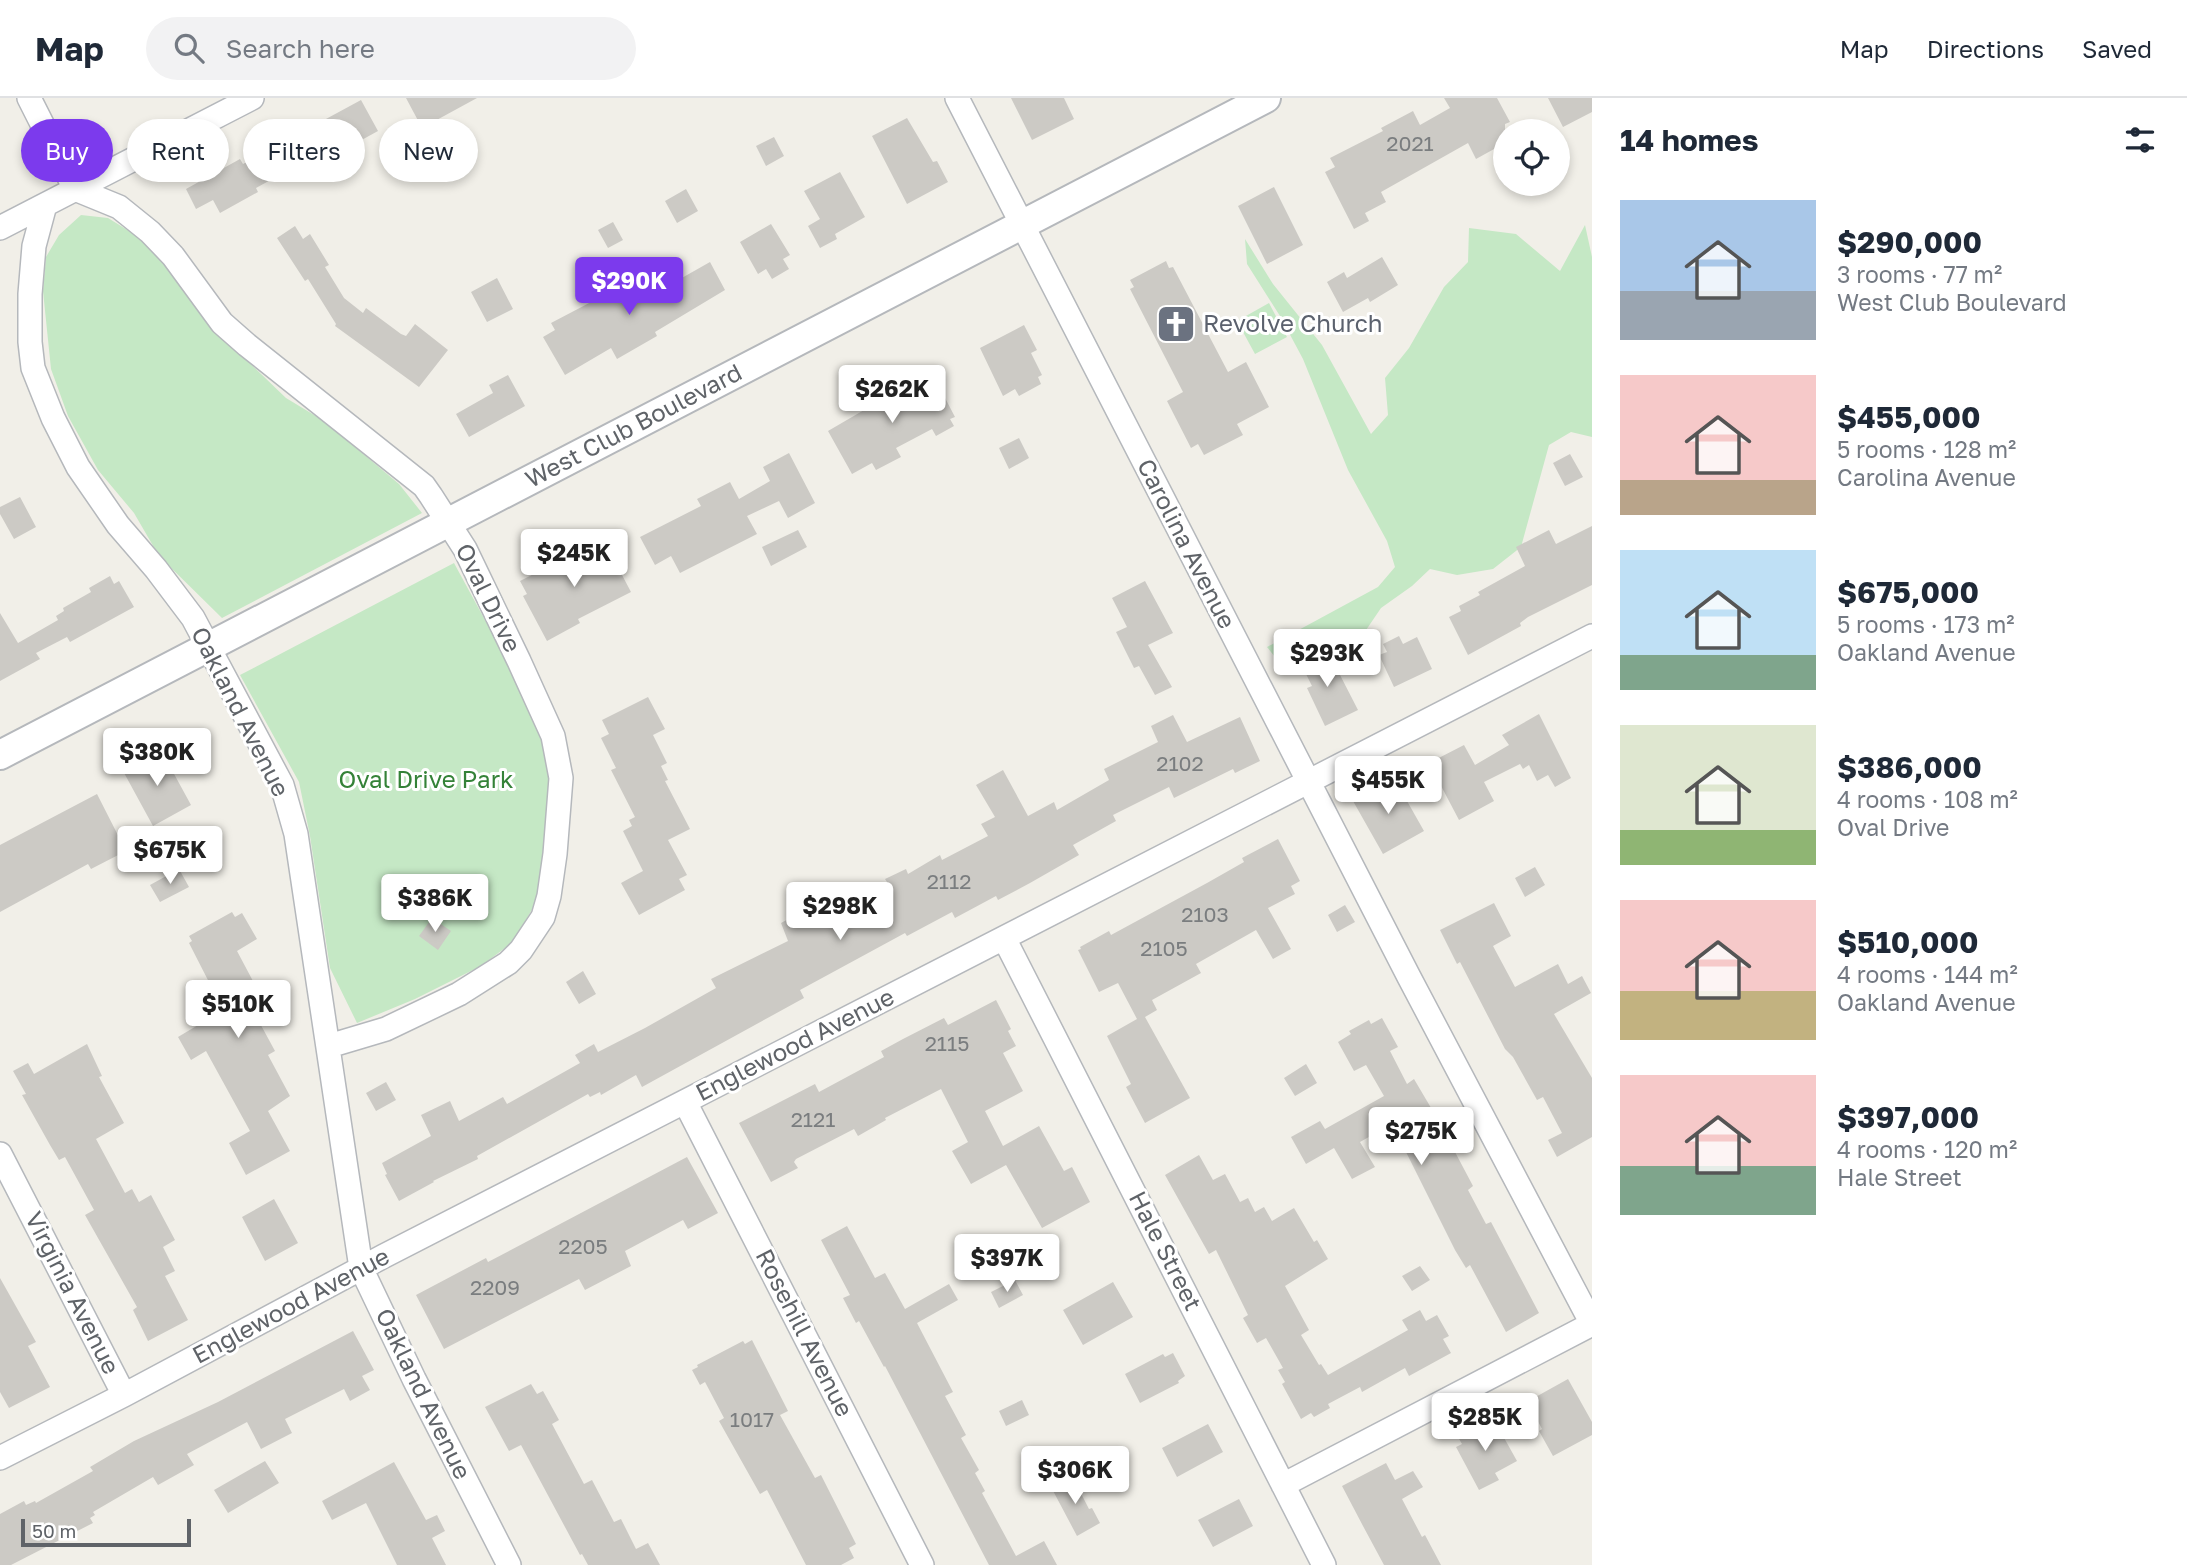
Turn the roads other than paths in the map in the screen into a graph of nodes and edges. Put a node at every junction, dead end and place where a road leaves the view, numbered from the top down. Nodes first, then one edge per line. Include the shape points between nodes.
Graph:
1 (29, 98) edge
2 (252, 98) edge
3 (957, 98) edge
4 (1266, 98) edge
5 (75, 189) junction
6 (45, 205) junction
7 (1023, 225) junction
8 (0, 228) edge
9 (449, 523) junction
10 (1592, 636) edge
11 (208, 648) junction
12 (0, 755) edge
13 (1309, 781) junction
14 (1004, 938) junction
15 (329, 1046) junction
16 (685, 1102) junction
17 (0, 1154) edge
18 (361, 1268) junction
19 (1592, 1324) edge
20 (124, 1395) junction
21 (0, 1458) edge
22 (1283, 1485) junction
23 (509, 1565) edge
24 (922, 1565) edge
25 (1324, 1565) edge

1 - 5 street
2 - 5 street
3 - 7 street, Carolina Avenue
4 - 7 street, West Club Boulevard
5 - 6 street
5 - 9 street, Oval Drive via 119,207 150,232 222,323 424,486
6 - 8 street
6 - 11 street, Oakland Avenue via 34,246 30,294 33,368 78,467 118,525 188,610
7 - 9 street, West Club Boulevard
7 - 13 street, Carolina Avenue
9 - 11 street, West Club Boulevard
9 - 15 street, Oval Drive via 470,558 553,736 561,778 549,896 543,917 508,963 460,994 386,1029
10 - 13 street, Englewood Avenue
11 - 12 street, West Club Boulevard
11 - 15 street, Oakland Avenue via 282,785 296,834
13 - 14 street, Englewood Avenue
13 - 19 street, Carolina Avenue
14 - 16 street, Englewood Avenue
14 - 22 street, Hale Street
15 - 18 street, Oakland Avenue
16 - 18 street, Englewood Avenue
16 - 24 street, Rosehill Avenue
17 - 20 street, Virginia Avenue
18 - 20 street, Englewood Avenue
18 - 23 street, Oakland Avenue
19 - 22 street
20 - 21 street, Englewood Avenue
22 - 25 street, Hale Street

